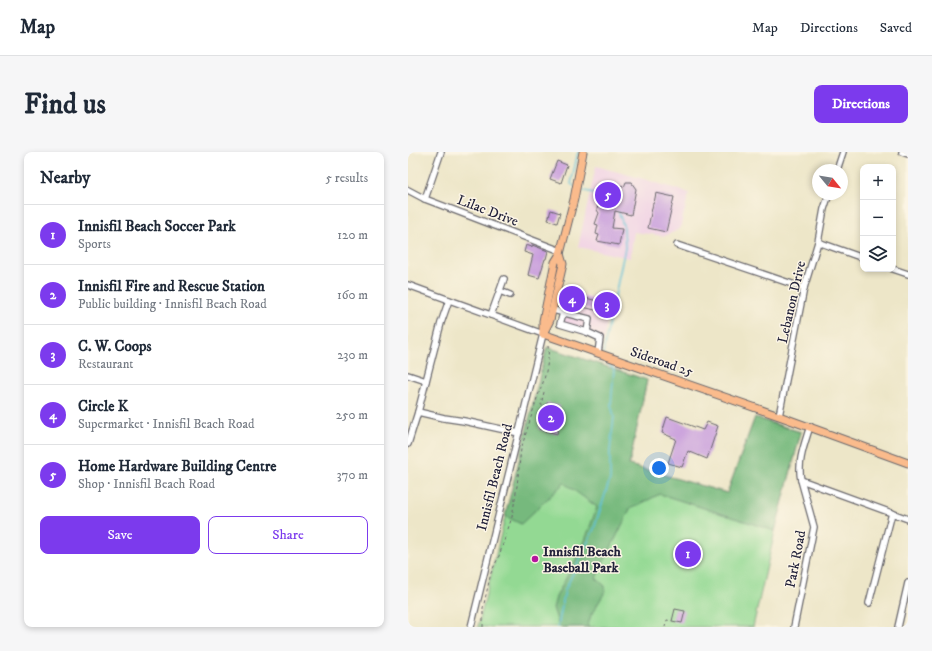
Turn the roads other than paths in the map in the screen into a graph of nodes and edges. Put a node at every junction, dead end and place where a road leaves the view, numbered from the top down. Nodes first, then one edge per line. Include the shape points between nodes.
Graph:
1 (441, 152) edge
2 (583, 152) edge
3 (842, 152) edge
4 (902, 152) edge
5 (908, 154) edge
6 (839, 164) edge
7 (408, 190) edge
8 (425, 199) junction
9 (827, 200) edge
10 (818, 242) junction
11 (677, 245) dead end
12 (561, 253) junction
13 (860, 257) edge
14 (896, 270) edge
15 (908, 274) edge
16 (504, 279) dead end
17 (408, 285) edge
18 (804, 288) junction
19 (500, 291) junction
20 (510, 295) dead end
21 (449, 300) junction
22 (553, 310) junction
23 (563, 313) junction
24 (491, 315) junction
25 (587, 332) junction
26 (542, 334) junction
27 (598, 353) junction
28 (408, 375) edge
29 (426, 382) junction
30 (418, 412) junction
31 (779, 416) junction
32 (810, 426) junction
33 (519, 433) junction
34 (408, 444) edge
35 (908, 463) edge
36 (800, 480) junction
37 (892, 513) junction
38 (908, 519) edge
39 (908, 583) edge
40 (869, 602) dead end
41 (470, 627) edge
42 (794, 627) edge
43 (898, 627) edge

1 - 8 street
2 - 12 main road, Innisfil Beach Road
3 - 6 street
4 - 5 street
7 - 8 street, Lilac Drive
8 - 12 street, Lilac Drive
9 - 10 street, Lebanon Drive
10 - 13 street
10 - 18 street, Lebanon Drive
11 - 18 street
12 - 22 main road, Innisfil Beach Road via 563,264
12 - 26 main road, Innisfil Beach Road via 555,262
14 - 15 street
16 - 19 street
17 - 21 street, Sideroad 25
18 - 31 street, Lebanon Drive
19 - 20 street
19 - 24 street
21 - 24 street, Sideroad 25
21 - 29 street
22 - 23 street
22 - 26 main road, Innisfil Beach Road
23 - 25 street via 560,324
23 - 25 street via 590,319
24 - 26 street, Sideroad 25
25 - 27 street via 600,338
26 - 27 main road, Sideroad 25
26 - 33 street, Innisfil Beach Road
27 - 31 main road, Sideroad 25
28 - 29 street
29 - 30 street
30 - 33 street
30 - 34 street
31 - 32 main road, Sideroad 25
32 - 35 main road, Sideroad 25
32 - 36 street, Park Road via 801,460
33 - 41 street, Innisfil Beach Road
36 - 37 street
36 - 42 street, Park Road via 814,527
37 - 38 street
37 - 40 street
39 - 43 street

